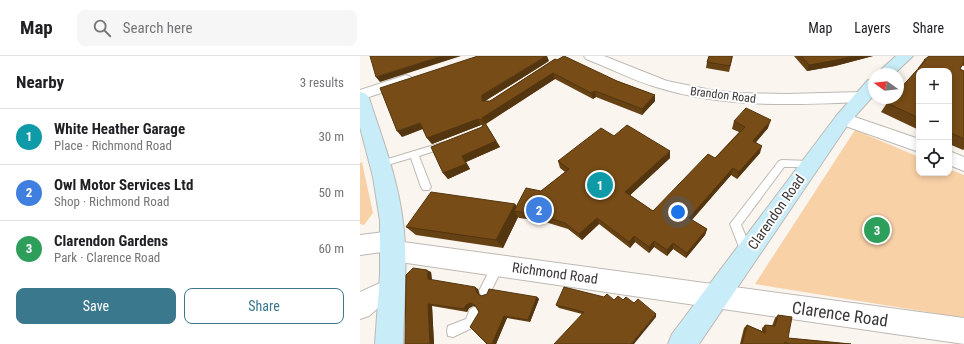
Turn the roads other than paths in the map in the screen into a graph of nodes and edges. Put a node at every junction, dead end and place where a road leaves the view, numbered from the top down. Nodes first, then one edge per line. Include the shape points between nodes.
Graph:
1 (591, 56) edge
2 (905, 56) edge
3 (891, 68) edge
4 (964, 68) edge
5 (419, 76) edge
6 (964, 80) edge
7 (868, 90) edge
8 (360, 96) edge
9 (843, 119) junction
10 (454, 141) edge
11 (916, 145) edge
12 (414, 154) junction
13 (952, 159) edge
14 (381, 164) junction
15 (964, 164) edge
16 (426, 187) dead end
17 (360, 245) edge
18 (393, 246) junction
19 (498, 265) junction
20 (391, 290) junction
21 (485, 291) dead end
22 (716, 296) junction
23 (360, 308) edge
24 (474, 313) dead end
25 (453, 331) dead end
26 (964, 331) edge
27 (389, 344) edge
28 (682, 344) edge

1 - 7 street, Brandon Road via 662,84 716,96 783,100
2 - 3 street
4 - 6 lane via 958,77
5 - 8 street
7 - 9 street, Clarendon Road
8 - 14 street
9 - 11 street
9 - 22 street, Clarendon Road
10 - 12 lane
12 - 14 lane
12 - 16 lane
13 - 15 street
14 - 18 street via 390,205
17 - 18 street, Richmond Road
18 - 19 street, Richmond Road
18 - 20 street
19 - 21 lane
19 - 22 street, Richmond Road
20 - 23 street via 369,300
20 - 27 street
22 - 26 street, Clarence Road
22 - 28 street, Clarendon Road
24 - 25 lane via 470,323

